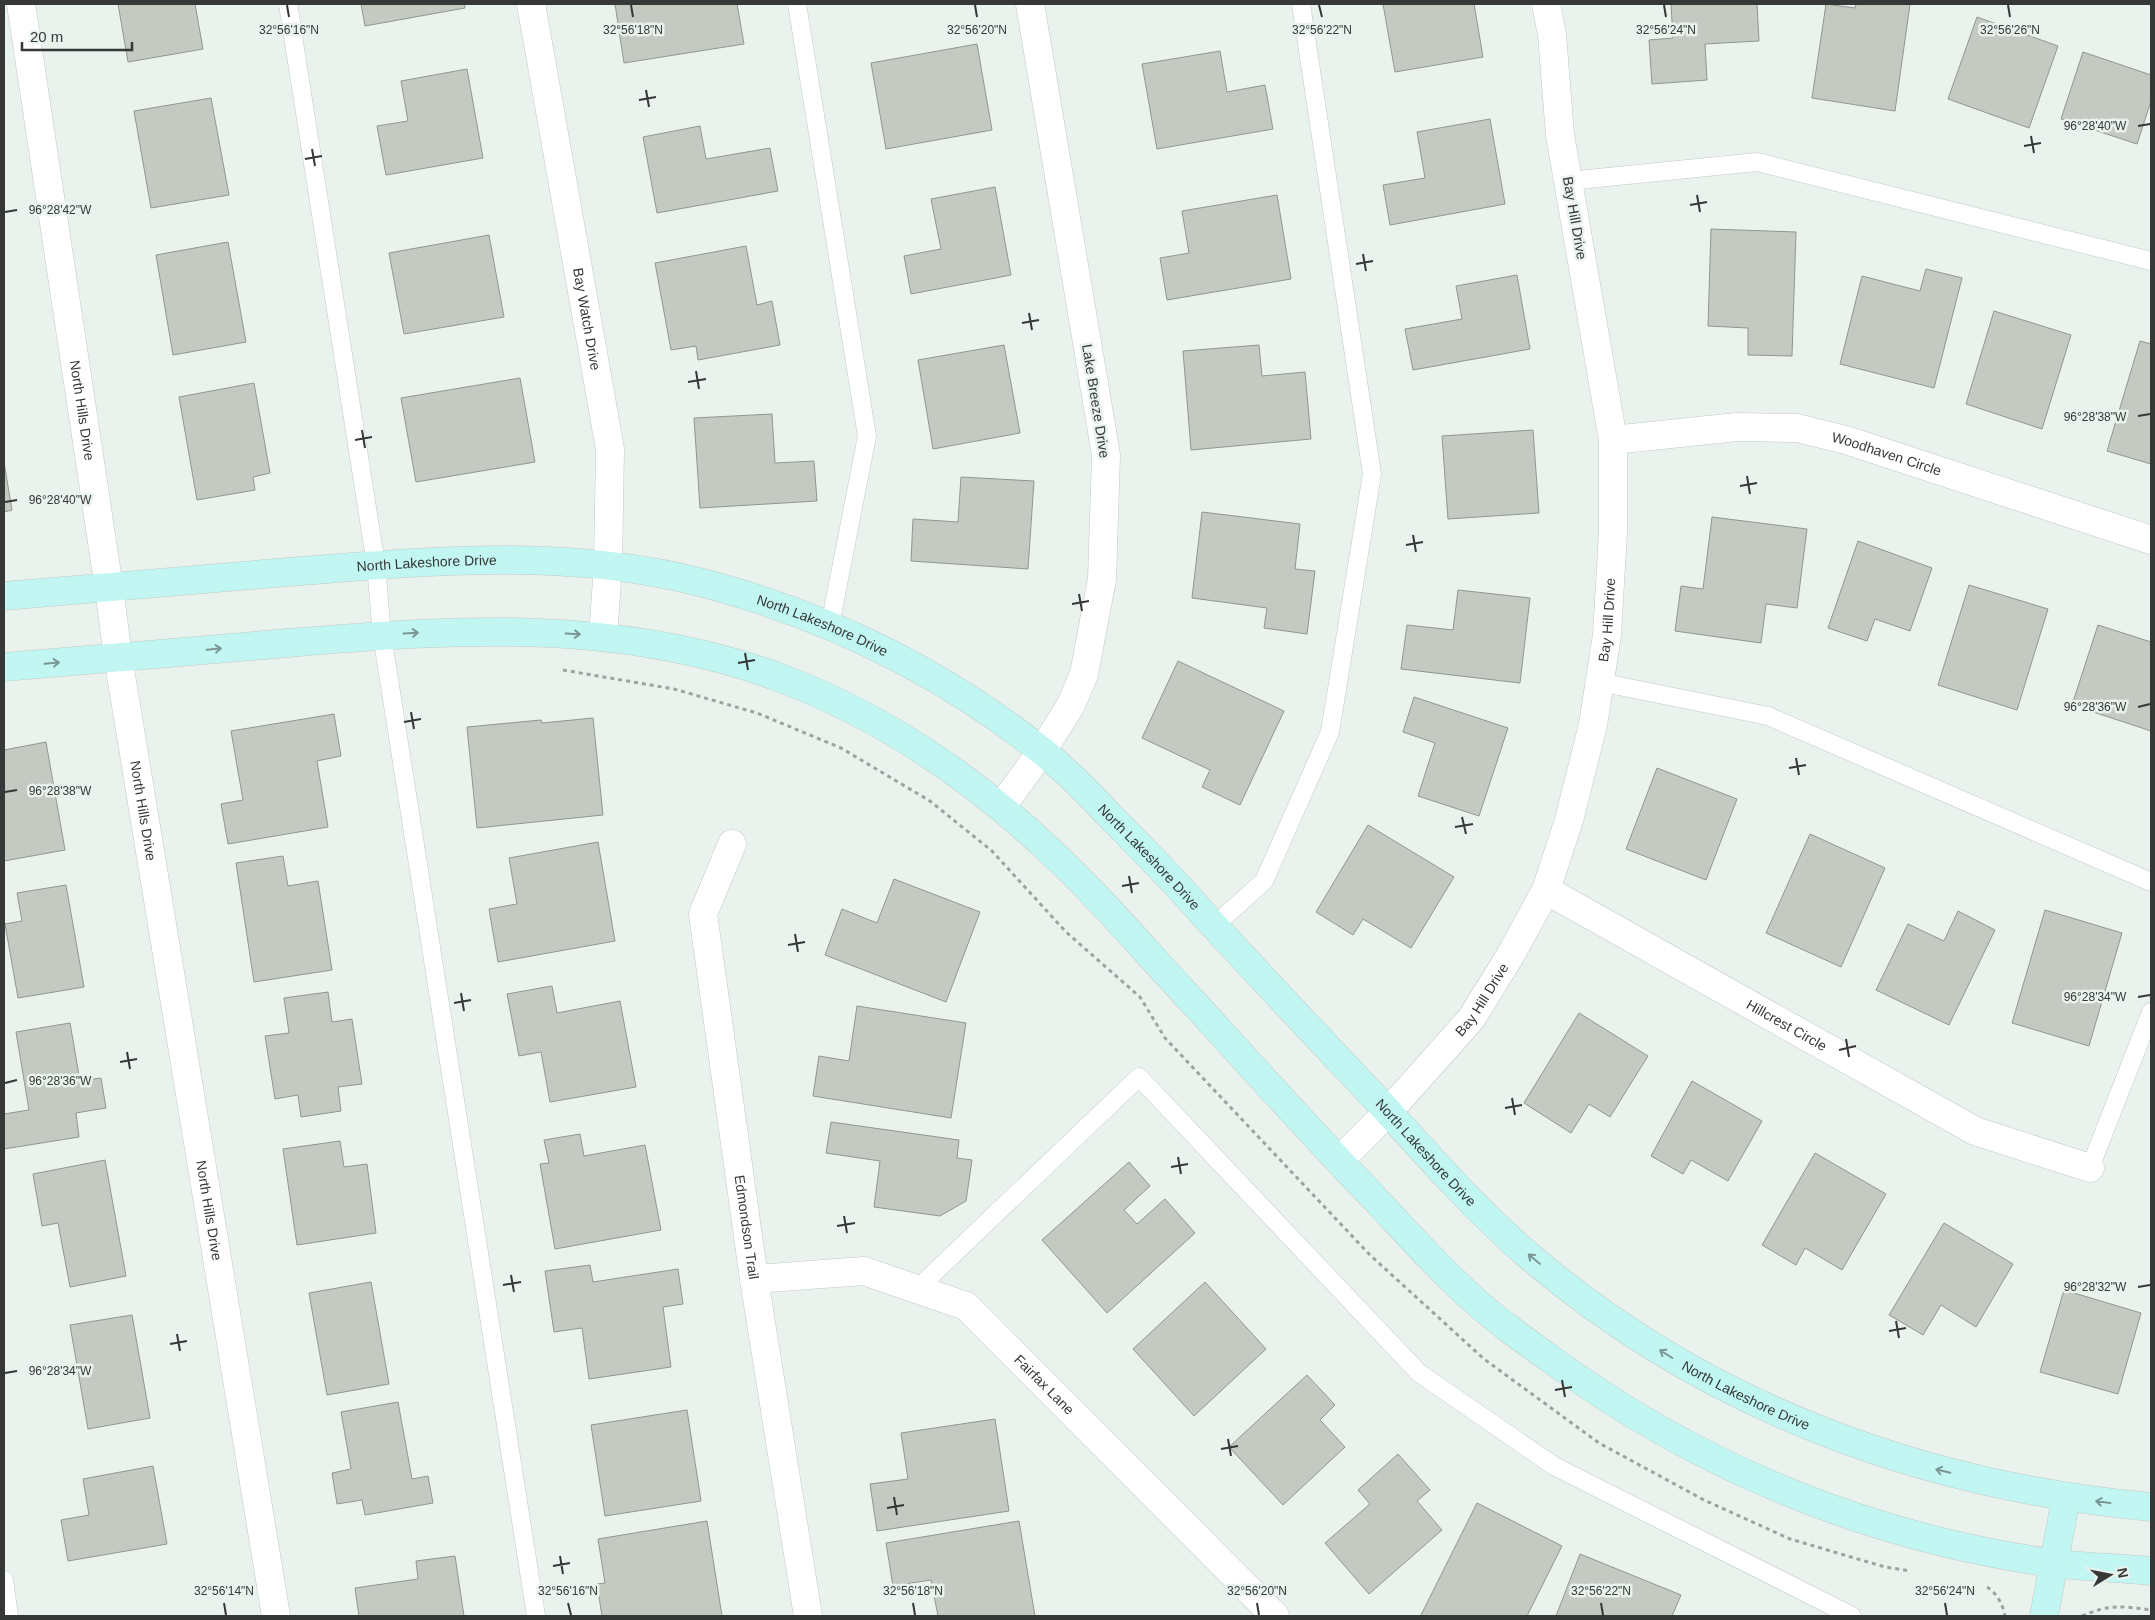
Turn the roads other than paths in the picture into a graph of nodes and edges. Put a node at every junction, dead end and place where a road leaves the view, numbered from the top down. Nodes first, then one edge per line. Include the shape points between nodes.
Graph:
1 (21, 4) edge
2 (288, 4) edge
3 (532, 4) edge
4 (797, 4) edge
5 (1030, 4) edge
6 (1301, 4) edge
7 (1546, 4) edge
8 (1568, 181) junction
9 (2151, 261) edge
10 (1613, 440) junction
11 (2151, 540) edge
12 (376, 565) junction
13 (608, 566) junction
14 (110, 588) junction
15 (4, 596) edge
16 (830, 625) junction
17 (382, 635) junction
18 (603, 636) junction
19 (118, 657) junction
20 (4, 667) edge
21 (1600, 682) junction
22 (1042, 751) junction
23 (1001, 807) junction
24 (732, 844) dead end
25 (2151, 882) edge
26 (1546, 890) junction
27 (1214, 926) junction
28 (2151, 1012) edge
29 (1388, 1112) junction
30 (1339, 1161) junction
31 (2090, 1168) joint
32 (754, 1279) junction
33 (917, 1289) junction
34 (2066, 1498) junction
35 (2151, 1507) edge
36 (2054, 1563) junction
37 (2151, 1571) edge
38 (4, 1580) edge
39 (10, 1616) edge
40 (276, 1616) edge
41 (536, 1616) edge
42 (808, 1616) edge
43 (1276, 1616) edge
44 (1852, 1616) edge
45 (2044, 1616) edge

1 - 14 street, North Hills Drive
2 - 12 lane
3 - 13 street, Bay Watch Drive via 610,448
4 - 16 lane via 867,436
5 - 22 street, Lake Breeze Drive via 1106,455 1102,579 1084,674 1071,705
6 - 27 lane via 1372,474 1330,732 1264,881
7 - 8 street, Bay Hill Drive
8 - 9 lane via 1757,162
8 - 10 street, Bay Hill Drive
10 - 11 street, Woodhaven Circle via 1737,427 1797,428 1846,440
10 - 21 street, Bay Hill Drive via 1607,635
12 - 13 main road, North Lakeshore Drive via 492,559
12 - 14 main road, North Lakeshore Drive
12 - 17 lane
13 - 16 main road, North Lakeshore Drive via 701,582
13 - 18 street, Bay Watch Drive
14 - 15 main road, North Lakeshore Drive
14 - 19 street, North Hills Drive
16 - 22 main road, North Lakeshore Drive via 945,684
17 -> 18 main road via 504,630
19 -> 17 main road
17 - 41 lane
18 - 23 main road via 717,658 778,677 882,724 931,754
20 -> 19 main road
19 - 40 street, North Hills Drive
21 - 25 lane via 1768,716
21 - 26 street, Bay Hill Drive via 1593,725 1569,820
22 - 23 street, Lake Breeze Drive
22 - 27 main road, North Lakeshore Drive via 1086,791
23 - 30 main road via 1083,883
24 - 32 street, Edmondson Trail via 703,914
26 - 29 street, Bay Hill Drive via 1471,1019
26 - 31 street, Hillcrest Circle via 1975,1131
27 - 29 main road, North Lakeshore Drive
28 - 31 lane
29 - 30 street, Bay Hill Drive
34 -> 29 main road, North Lakeshore Drive via 1991,1484 1880,1453 1756,1404 1668,1356 1592,1304 1524,1251 1448,1177
30 - 36 main road via 1472,1299 1592,1390 1654,1428 1752,1478 1860,1520 1979,1550
32 - 33 street, Fairfax Lane via 864,1271
32 - 42 street, Edmondson Trail
33 - 43 street, Fairfax Lane via 966,1306
33 - 44 lane via 1139,1077 1419,1373 1554,1466
35 -> 34 main road, North Lakeshore Drive
34 - 36 main road
36 - 37 main road
36 - 45 main road
38 - 39 lane

